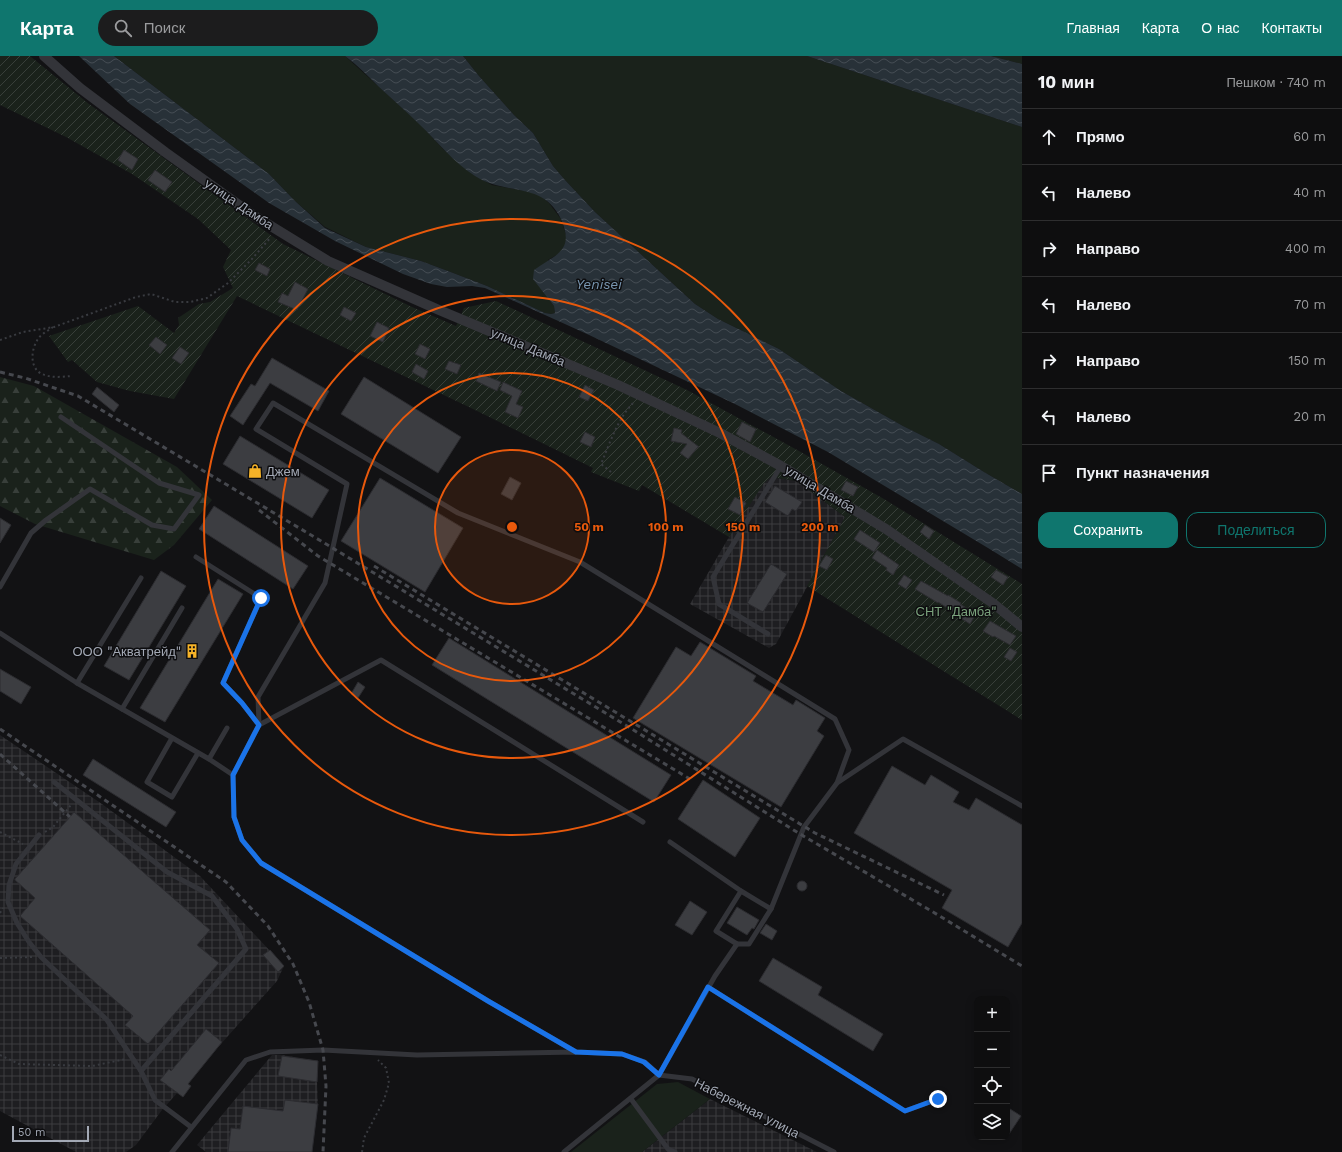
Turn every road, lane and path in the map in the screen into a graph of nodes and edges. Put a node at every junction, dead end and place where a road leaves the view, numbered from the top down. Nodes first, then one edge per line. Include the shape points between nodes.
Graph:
1 (44, 56) edge
2 (277, 230) junction
3 (54, 327) junction
4 (0, 340) edge
5 (71, 376) dead end
6 (640, 395) junction
7 (61, 417) dead end
8 (782, 466) junction
9 (611, 472) dead end
10 (196, 557) dead end
11 (140, 578) dead end
12 (0, 587) edge
13 (182, 608) dead end
14 (1022, 627) edge
15 (0, 633) edge
16 (768, 634) dead end
17 (78, 683) junction
18 (122, 709) junction
19 (259, 725) junction
20 (228, 728) dead end
21 (172, 738) junction
22 (198, 753) junction
23 (209, 759) junction
24 (233, 775) junction
25 (54, 782) dead end
26 (837, 783) junction
27 (76, 799) junction
28 (1022, 806) edge
29 (643, 822) dead end
30 (0, 832) edge
31 (39, 835) joint
32 (670, 842) dead end
33 (29, 848) junction
34 (741, 891) junction
35 (771, 909) junction
36 (737, 944) junction
37 (41, 957) junction
38 (0, 958) edge
39 (708, 987) junction
40 (370, 1052) junction
41 (576, 1052) junction
42 (0, 1055) edge
43 (133, 1058) junction
44 (141, 1071) junction
45 (659, 1075) junction
46 (631, 1099) junction
47 (938, 1099) dead end
48 (191, 1127) junction
49 (172, 1152) edge
50 (362, 1152) edge
51 (564, 1152) edge
52 (675, 1152) edge
53 (834, 1152) edge

1 - 2 street, улица Дамба via 80,88 165,152
2 - 3 path via 252,260 228,283 207,298 175,302 151,294
2 - 6 street, улица Дамба via 328,261
3 - 4 path via 23,332
3 - 5 path via 38,338 32,351 34,366 41,374 54,377
6 - 8 street, улица Дамба
6 - 9 path via 624,412 601,464
7 - 12 lane via 159,483 199,495 174,529 152,525 90,489 31,533
8 - 14 street, улица Дамба via 886,528 994,604
8 - 16 lane via 713,577 718,604
10 - 19 lane via 261,598 223,683
11 - 17 lane
13 - 18 lane
15 - 17 lane
17 - 18 lane
18 - 21 lane
19 - 24 lane
19 - 26 lane via 258,697 325,583 348,484 256,429 272,403 458,513 580,562 835,719 849,750
19 - 29 lane via 381,660
20 - 23 lane
21 - 22 lane
21 - 22 lane via 147,782 172,797
22 - 23 lane
23 - 24 lane
24 - 41 lane via 234,817 242,840 261,863
25 - 27 lane
26 - 28 lane via 903,739
26 - 35 lane via 804,827
27 - 31 path via 53,827
27 - 44 lane via 167,872 212,896 237,929 246,949
30 - 33 path
31 - 33 lane
32 - 34 lane
33 - 37 lane via 16,864 8,902 17,923
34 - 35 lane
34 - 36 lane via 716,931
35 - 36 lane via 749,944
36 - 39 lane
37 - 38 path
37 - 43 lane via 107,1020
39 - 45 lane
39 - 47 lane via 905,1111
40 - 41 lane via 417,1055
40 - 48 lane via 270,1052 246,1060
40 - 50 path via 386,1068 389,1083 384,1100 364,1138
41 - 45 lane via 622,1054 644,1062
42 - 43 path via 19,1064 92,1066
43 - 44 lane
44 - 48 lane via 156,1100
45 - 46 lane
45 - 53 lane, Набережная улица via 692,1079
46 - 51 lane
46 - 52 lane via 668,1149
48 - 49 lane

